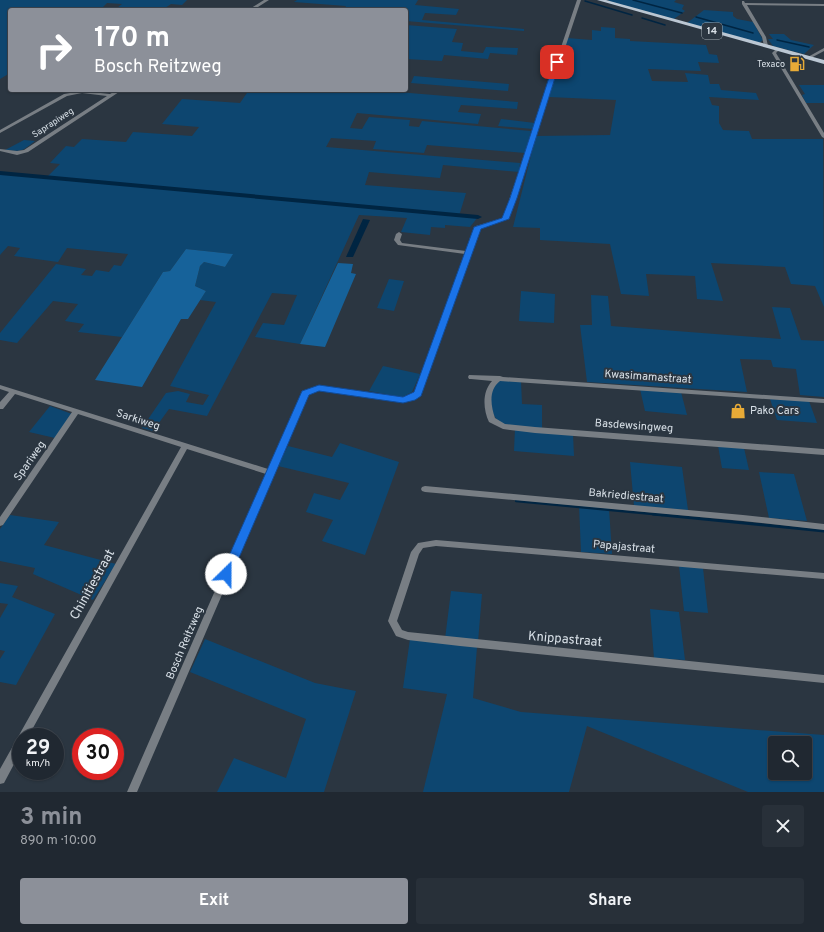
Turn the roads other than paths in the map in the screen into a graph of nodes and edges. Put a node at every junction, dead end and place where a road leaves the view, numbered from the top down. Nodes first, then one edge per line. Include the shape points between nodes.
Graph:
1 (266, 0) edge
2 (579, 0) edge
3 (604, 0) edge
4 (743, 2) edge
5 (824, 5) edge
6 (253, 8) edge
7 (766, 46) junction
8 (778, 49) junction
9 (824, 50) edge
10 (808, 58) junction
11 (824, 62) edge
12 (116, 92) edge
13 (111, 95) junction
14 (0, 132) edge
15 (824, 136) edge
16 (0, 150) edge
17 (399, 234) dead end
18 (469, 253) junction
19 (471, 376) dead end
20 (500, 378) junction
21 (0, 387) edge
22 (14, 391) junction
23 (824, 401) edge
24 (0, 407) edge
25 (77, 411) junction
26 (185, 446) junction
27 (824, 452) edge
28 (270, 472) junction
29 (425, 489) dead end
30 (0, 523) edge
31 (824, 527) edge
32 (421, 545) joint
33 (824, 576) edge
34 (824, 679) edge
35 (28, 728) edge
36 (12, 757) edge
37 (0, 779) edge
38 (132, 792) edge

1 - 6 street
2 - 18 street, Bosch Reitzweg via 505,219 478,227
3 - 7 main road, 14
4 - 5 street
4 - 7 street via 764,37
7 - 8 main road, 14
8 - 10 main road, 14
8 - 15 street via 774,53
9 - 10 street
10 - 11 main road, 14
12 - 13 street, Saprapiweg
13 - 14 street via 82,92 66,94
13 - 16 street, Saprapiweg via 28,150 16,153
17 - 18 street via 397,240 400,244
18 - 28 street, Bosch Reitzweg via 418,393 403,400 312,389 305,393
19 - 20 street, Kwasimamastraat
20 - 23 street, Kwasimamastraat
20 - 27 street, Basdewsingweg via 493,381 490,386 489,407 492,420 503,426
21 - 22 street, Sarkiweg
22 - 24 street
22 - 25 street, Sarkiweg
25 - 26 street, Sarkiweg
25 - 30 street, Spariweg
26 - 28 street, Sarkiweg
26 - 35 street, Chinitiestraat
28 - 38 street, Bosch Reitzweg
29 - 31 street, Bakriediestraat
32 - 33 street, Papajastraat via 436,542
32 - 34 street, Knippastraat via 415,552 392,621 399,633 408,636 509,649 693,664
36 - 37 street

